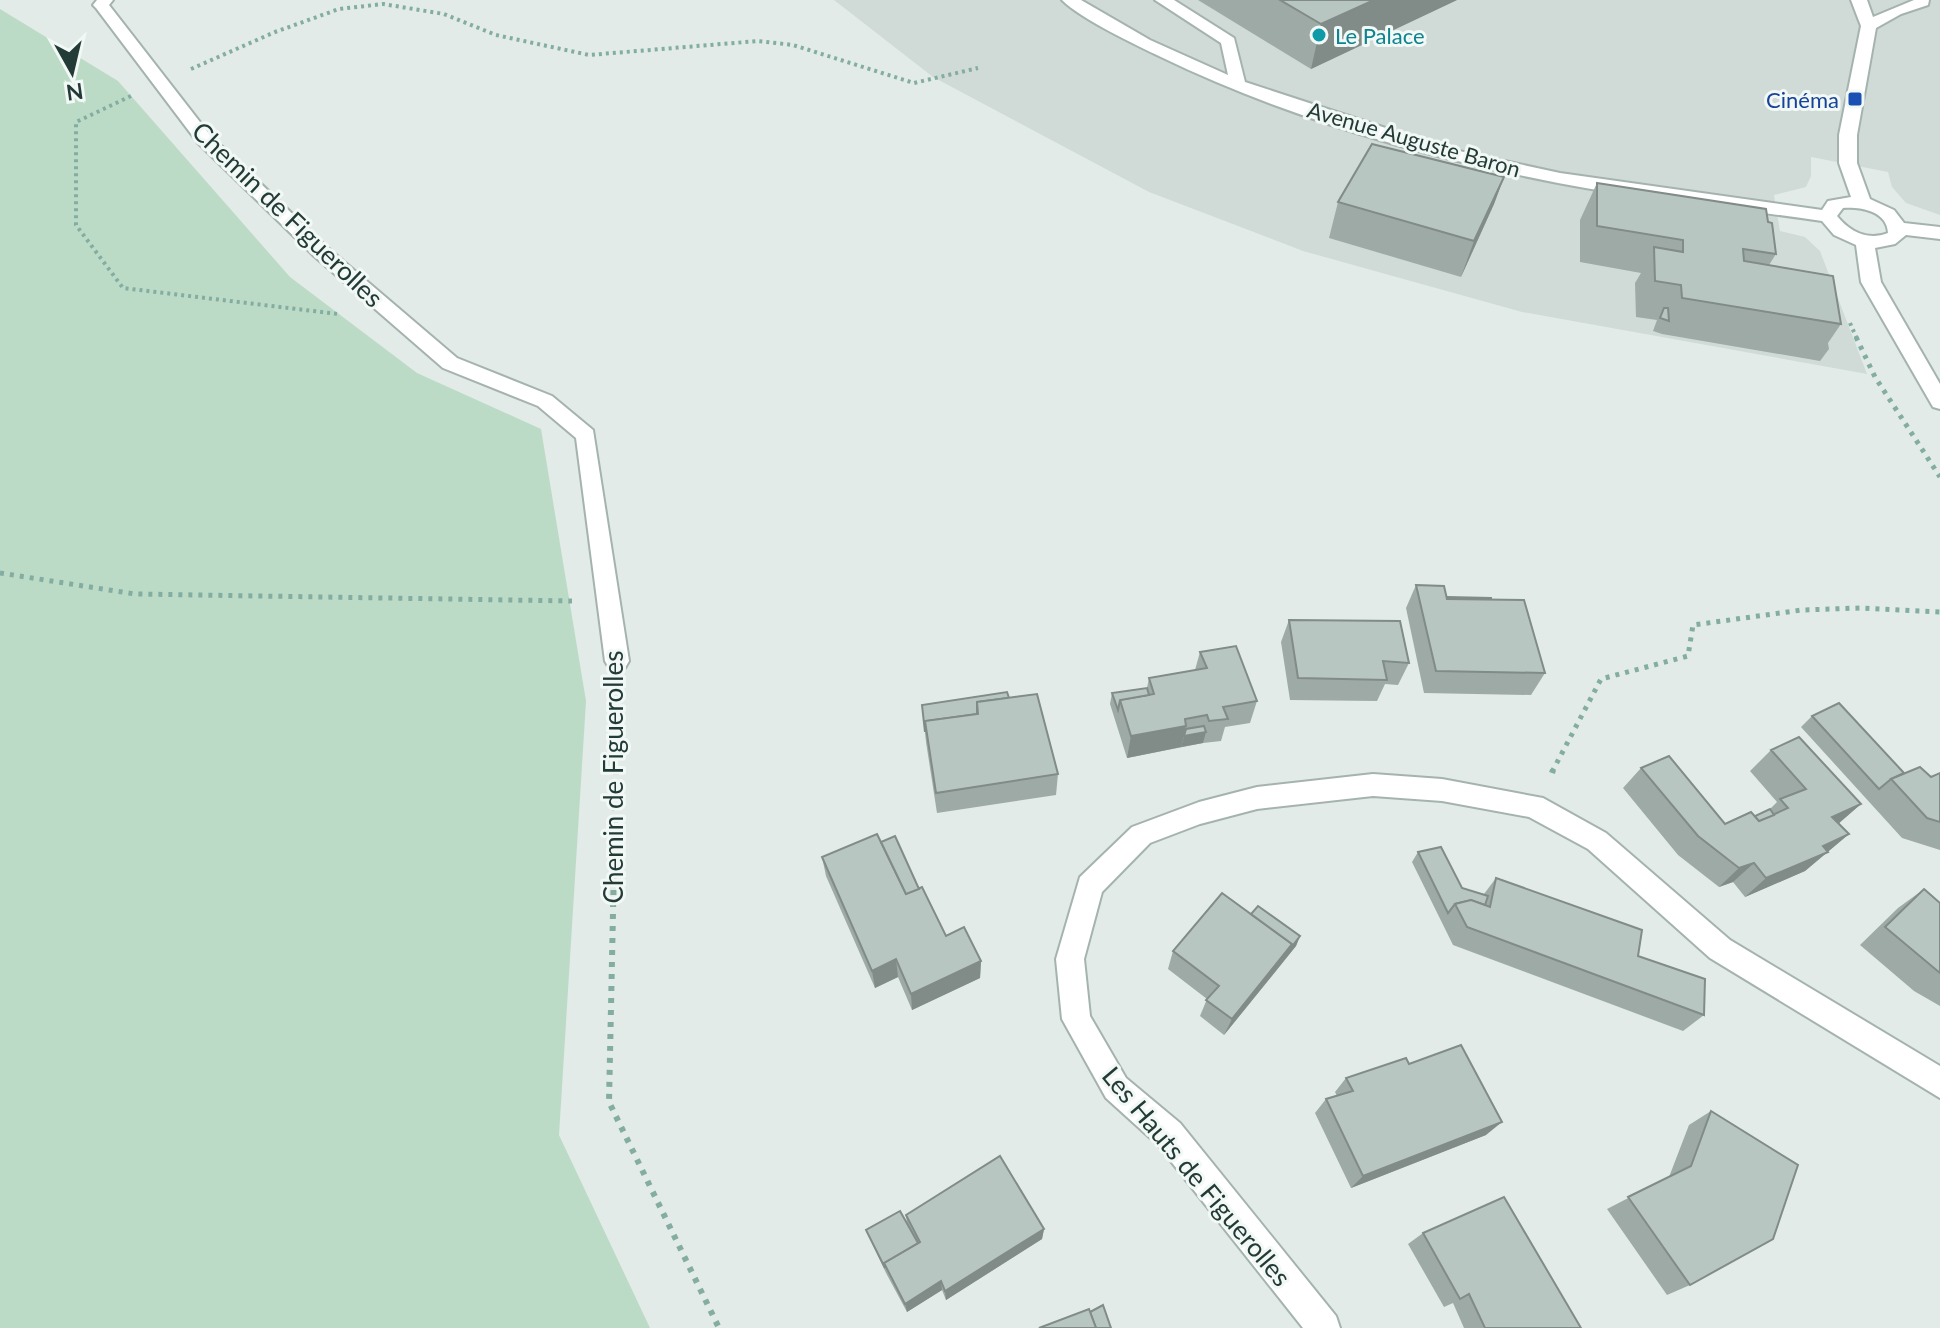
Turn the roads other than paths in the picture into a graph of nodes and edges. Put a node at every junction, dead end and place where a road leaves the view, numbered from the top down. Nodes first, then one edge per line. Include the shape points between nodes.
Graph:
1 (105, 0) edge
2 (1070, 0) edge
3 (1163, 0) edge
4 (1859, 0) edge
5 (1903, 0) edge
6 (1923, 2) junction
7 (1940, 2) edge
8 (1869, 26) junction
9 (1238, 85) junction
10 (1862, 202) junction
11 (1828, 216) junction
12 (1898, 228) junction
13 (1940, 233) edge
14 (1865, 241) junction
15 (1940, 402) edge
16 (617, 661) road end
17 (1940, 1083) edge
18 (1324, 1328) edge

1 - 16 street, Chemin de Figuerolles via 101,5 204,139 321,252 450,363 545,401 586,435
2 - 9 street, Avenue Auguste Baron via 1144,43
3 - 9 street via 1228,41
4 - 8 street
5 - 6 street
6 - 7 street
6 - 8 street
8 - 10 street via 1848,135 1848,163
9 - 11 street, Avenue Auguste Baron via 1460,156 1576,180
10 - 11 street via 1834,205
10 - 12 street via 1887,213
11 - 14 street via 1840,231
12 - 13 street
12 - 14 street via 1890,240
14 - 15 street via 1871,282
17 - 18 street, Les Hauts de Figuerolles via 1720,949 1597,841 1534,806 1373,785 1257,798 1141,835 1090,886 1070,959 1076,1019 1116,1088 1169,1134

